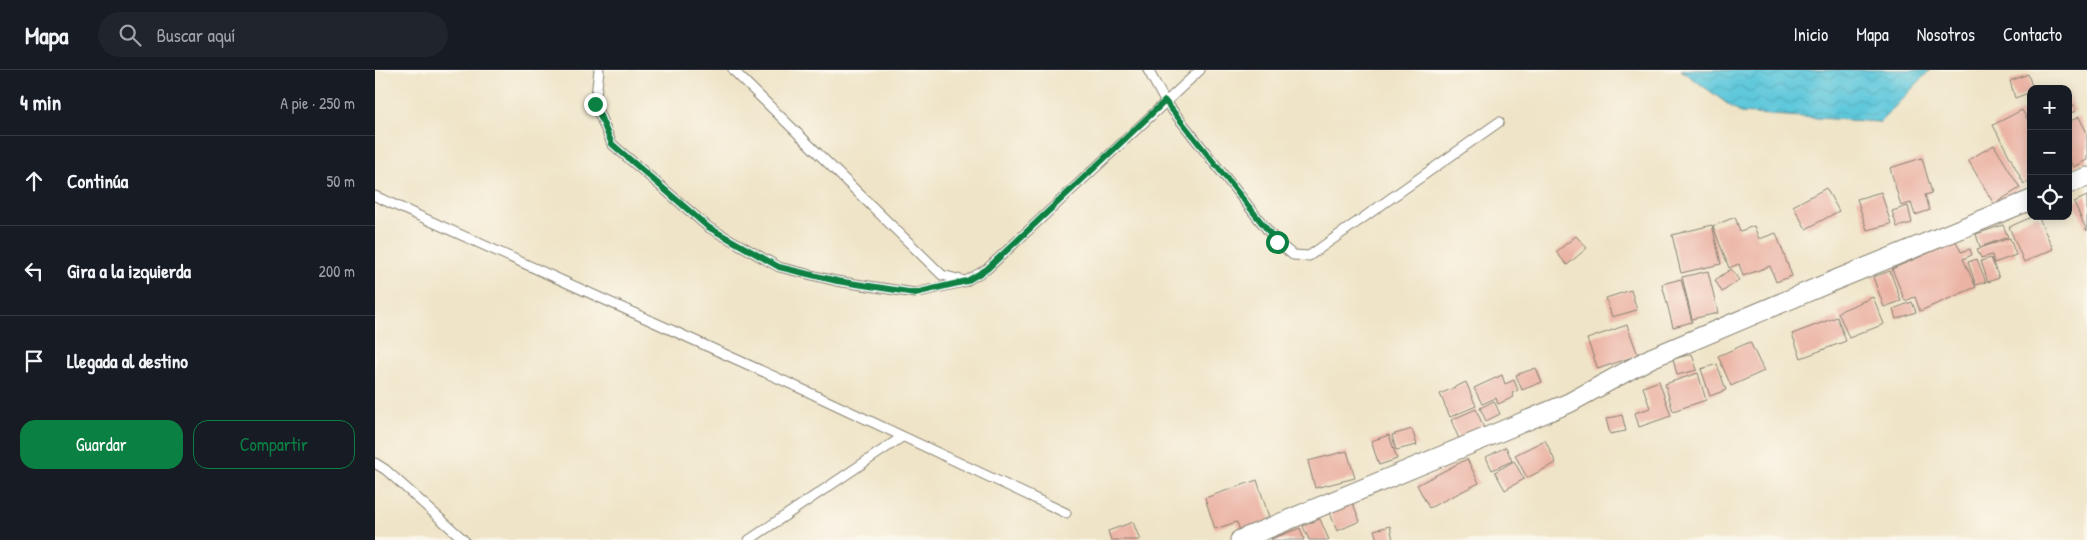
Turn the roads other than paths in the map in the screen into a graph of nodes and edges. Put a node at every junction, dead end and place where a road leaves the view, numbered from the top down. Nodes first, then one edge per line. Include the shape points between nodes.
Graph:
1 (599, 70) edge
2 (733, 70) edge
3 (1148, 70) edge
4 (1200, 70) edge
5 (1165, 101) junction
6 (1499, 122) dead end
7 (2087, 177) edge
8 (2072, 183) edge
9 (375, 196) edge
10 (2027, 202) edge
11 (967, 281) junction
12 (902, 437) junction
13 (375, 463) edge
14 (1066, 513) dead end
15 (464, 540) edge
16 (749, 540) edge
17 (1240, 540) edge

1 - 11 lane via 595,104 612,144 708,227 779,267 837,281 915,293
2 - 11 lane via 942,275
3 - 5 lane
4 - 5 lane
5 - 6 lane via 1277,242 1293,255 1309,256
5 - 11 lane via 987,269
7 - 8 street
9 - 12 lane
10 - 17 street via 1660,354 1569,402
12 - 14 lane
12 - 16 lane
13 - 15 lane

